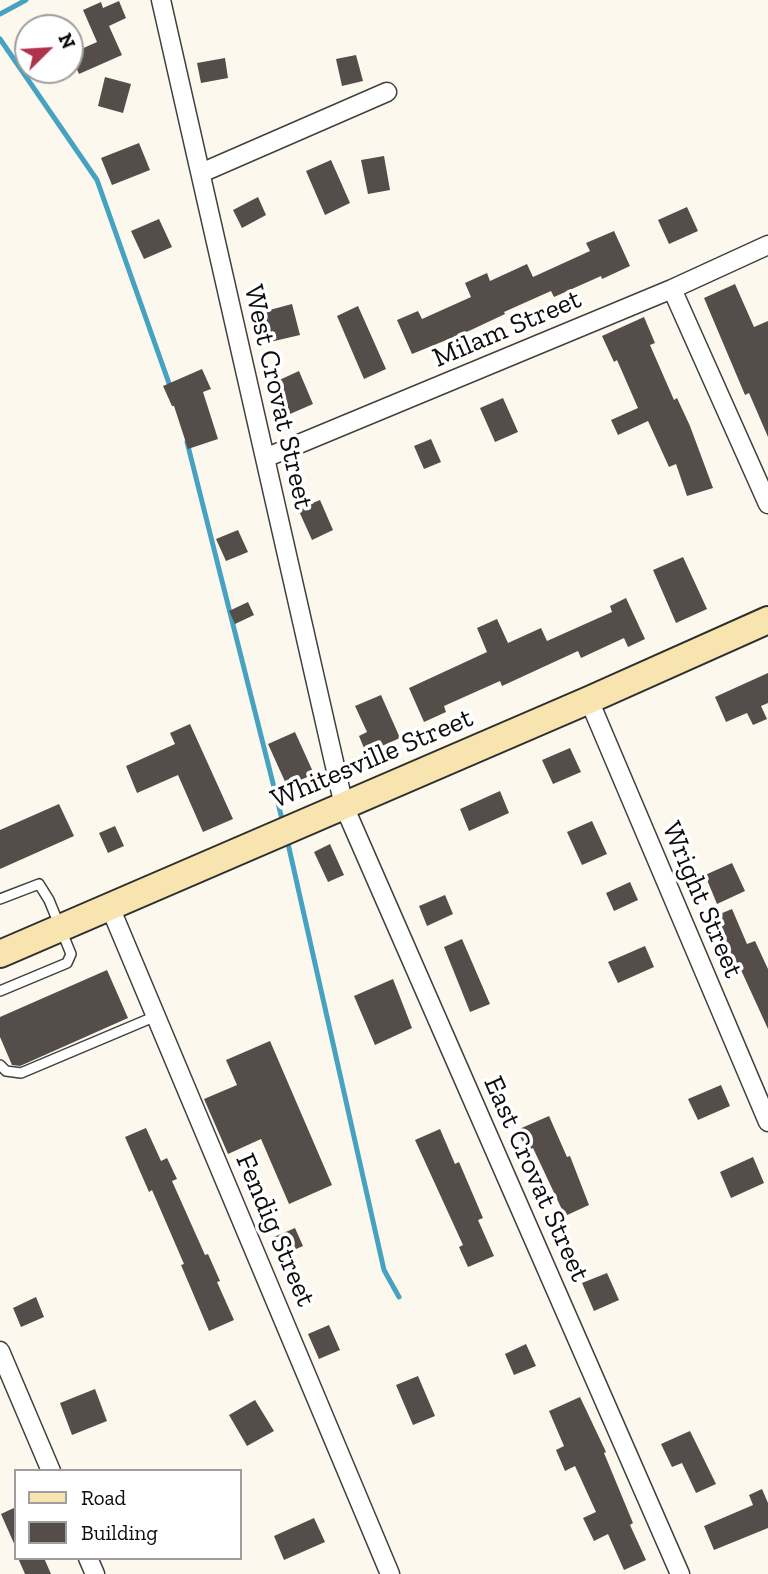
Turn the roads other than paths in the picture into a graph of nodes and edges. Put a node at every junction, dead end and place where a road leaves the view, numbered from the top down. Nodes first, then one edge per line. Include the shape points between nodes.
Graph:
1 (161, 0) edge
2 (387, 92) dead end
3 (201, 173) junction
4 (768, 245) edge
5 (672, 289) junction
6 (265, 458) junction
7 (768, 504) edge
8 (768, 620) edge
9 (589, 700) junction
10 (344, 806) junction
11 (0, 899) edge
12 (110, 907) junction
13 (60, 928) junction
14 (0, 954) edge
15 (0, 992) edge
16 (156, 1016) junction
17 (0, 1065) edge
18 (768, 1122) edge
19 (0, 1352) edge
20 (50, 1469) edge
21 (390, 1574) edge
22 (680, 1574) edge

1 - 3 street, West Crovat Street
2 - 3 street
3 - 6 street, West Crovat Street
4 - 5 street, Milam Street
5 - 6 street, Milam Street
5 - 7 street
6 - 10 street, West Crovat Street
8 - 9 main road, Whitesville Street
9 - 10 main road, Whitesville Street
9 - 18 street, Wright Street
10 - 12 main road, Whitesville Street
10 - 22 street, East Crovat Street
11 - 13 lane via 39,884
12 - 13 main road, Whitesville Street
12 - 16 street, Fendig Street
13 - 14 main road, Whitesville Street
13 - 15 lane via 71,954 67,963
16 - 17 lane via 21,1073 6,1072
16 - 21 street, Fendig Street
19 - 20 street

